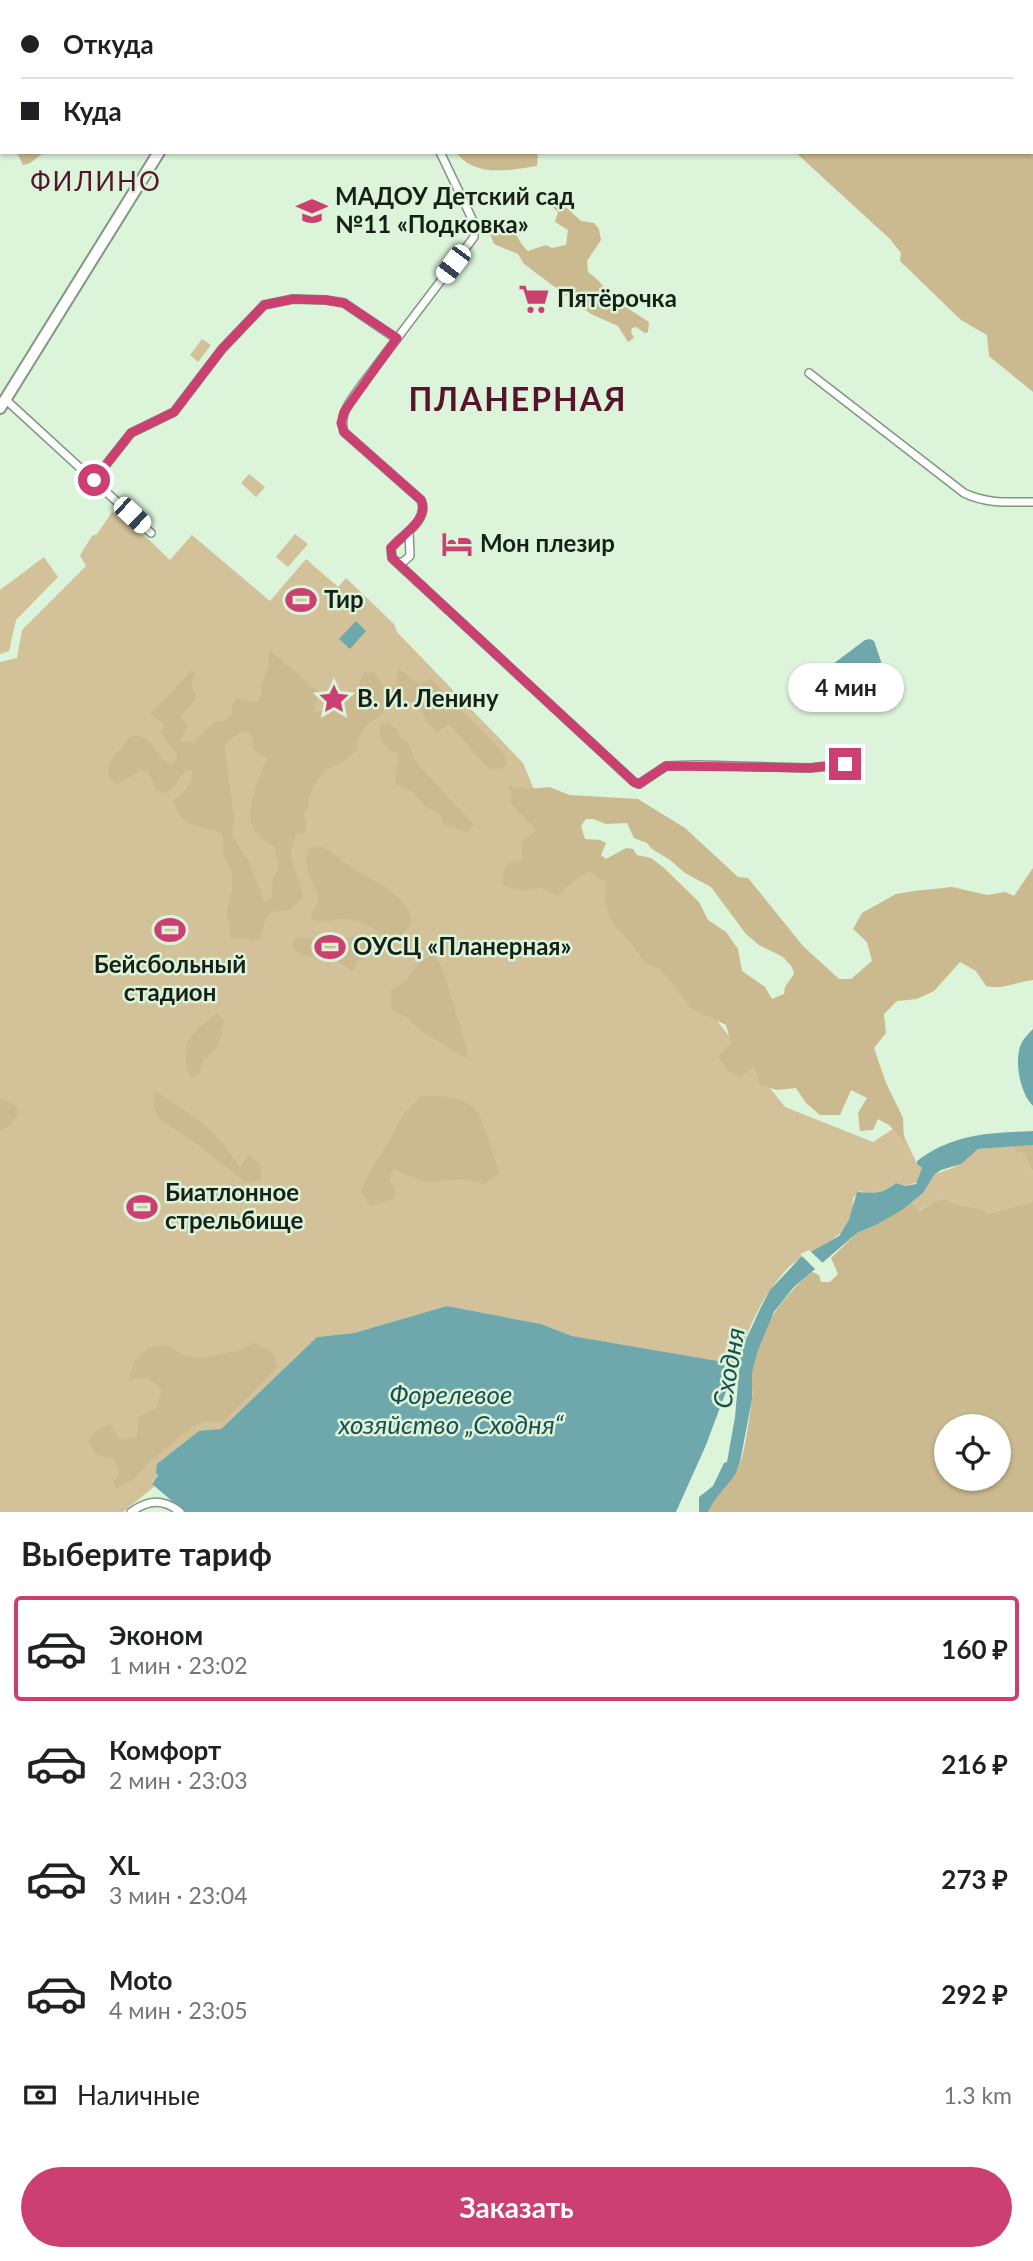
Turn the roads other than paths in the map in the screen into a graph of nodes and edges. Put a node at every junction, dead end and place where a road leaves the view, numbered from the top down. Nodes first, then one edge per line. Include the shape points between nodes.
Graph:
1 (158, 154) edge
2 (441, 154) edge
3 (397, 338) junction
4 (809, 373) dead end
5 (3, 404) edge
6 (94, 480) junction
7 (1033, 502) edge
8 (409, 532) junction
9 (151, 533) dead end
10 (395, 544) junction
11 (409, 547) junction
12 (394, 560) junction
13 (406, 561) junction
14 (406, 572) junction
15 (845, 764) dead end
16 (131, 1512) edge
17 (180, 1512) edge

1 - 5 main road
2 - 3 street via 474,223 474,237
3 - 6 street via 344,303 293,299 264,305 222,349 174,412 131,433
3 - 8 street via 344,412 341,423 344,432 421,500 424,509
4 - 7 street via 964,493 999,503
5 - 6 street
6 - 9 street
8 - 10 street
8 - 11 street
10 - 11 street
10 - 12 street via 390,551
11 - 13 street
12 - 13 street
12 - 14 street
13 - 14 street
14 - 15 street via 634,782 639,784 666,766 810,768
16 - 17 street via 157,1501

